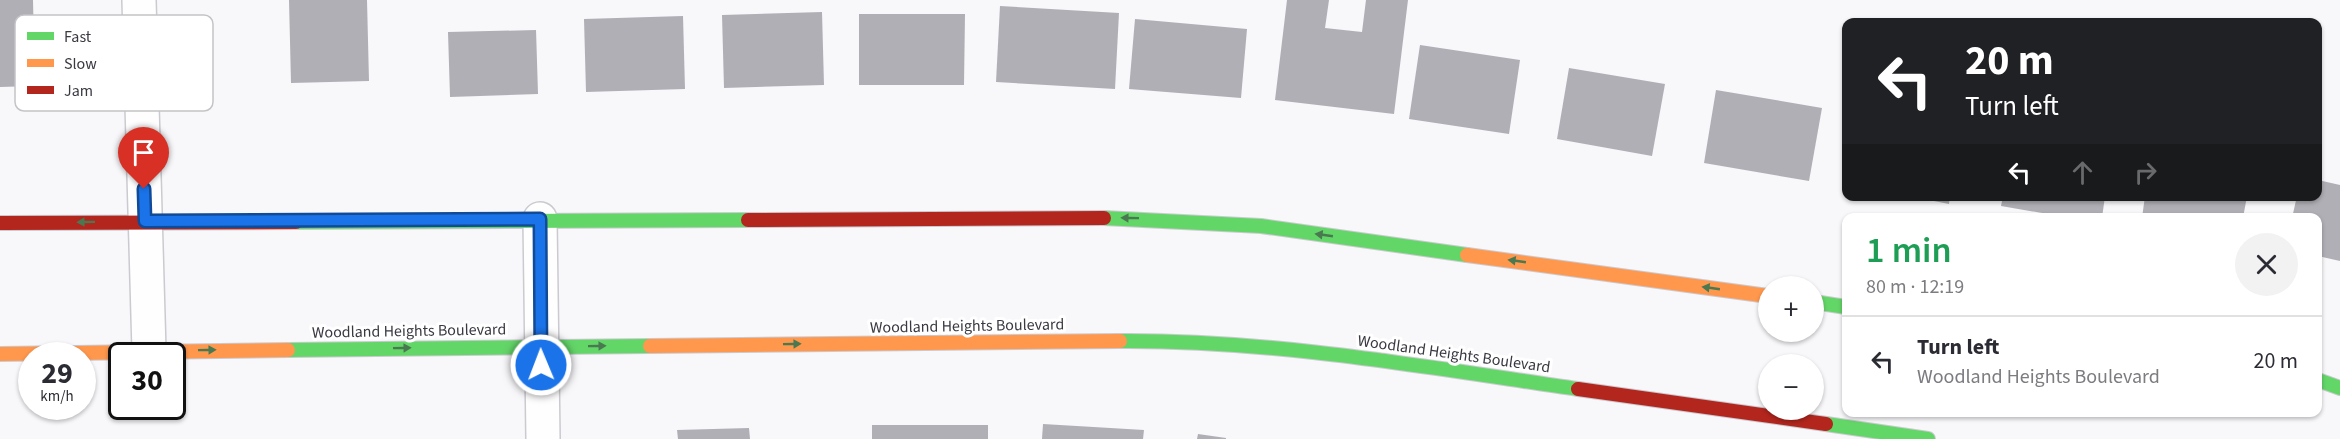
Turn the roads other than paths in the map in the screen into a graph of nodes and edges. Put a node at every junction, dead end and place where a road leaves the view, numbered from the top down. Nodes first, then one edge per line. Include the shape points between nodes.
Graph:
1 (139, 0) edge
2 (139, 15) edge
3 (142, 111) edge
4 (540, 219) junction
5 (145, 221) junction
6 (0, 223) edge
7 (1758, 295) edge
8 (1824, 304) edge
9 (1842, 306) edge
10 (149, 342) edge
11 (541, 346) junction
12 (186, 351) edge
13 (108, 352) edge
14 (0, 354) edge
15 (2322, 381) edge
16 (2340, 388) edge
17 (543, 439) edge
18 (1928, 439) edge

1 - 2 street
3 - 5 street
4 - 5 street
7 -> 4 street via 1261,226 1134,218
4 - 11 street
5 -> 6 street
5 - 10 street
8 - 9 street
12 -> 11 street, Woodland Heights Boulevard
11 - 17 street
11 -> 18 street, Woodland Heights Boulevard via 1146,341 1261,347 1342,355
13 - 14 street, Woodland Heights Boulevard
15 - 16 street

